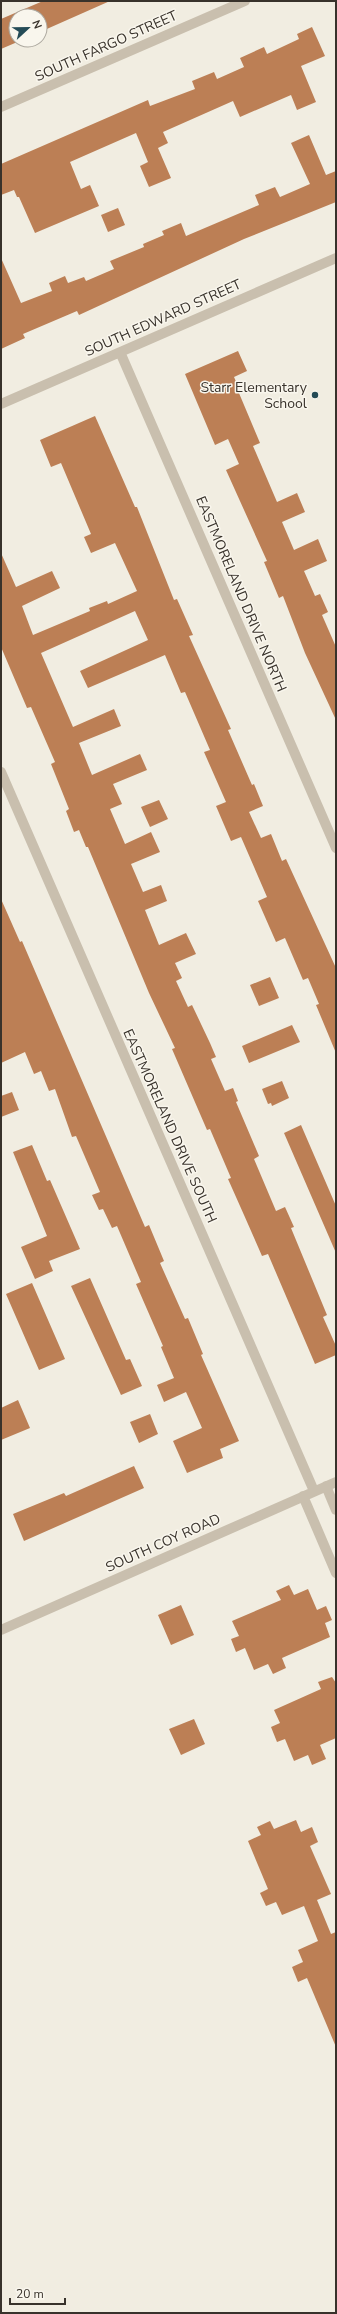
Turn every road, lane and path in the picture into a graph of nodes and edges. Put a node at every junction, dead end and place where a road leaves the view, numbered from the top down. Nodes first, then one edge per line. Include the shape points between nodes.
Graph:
1 (245, 1) edge
2 (1, 107) edge
3 (336, 258) edge
4 (120, 352) junction
5 (1, 404) edge
6 (1, 772) edge
7 (336, 848) edge
8 (336, 1482) edge
9 (326, 1486) junction
10 (314, 1491) junction
11 (303, 1496) junction
12 (336, 1510) edge
13 (336, 1573) edge
14 (1, 1630) edge

1 - 2 street, SOUTH FARGO STREET
3 - 4 street, SOUTH EDWARD STREET
4 - 5 street, SOUTH EDWARD STREET
4 - 7 street, EASTMORELAND DRIVE NORTH
6 - 10 street, EASTMORELAND DRIVE SOUTH
8 - 9 street, SOUTH COY ROAD
9 - 10 street, SOUTH COY ROAD
9 - 12 street
10 - 11 street, SOUTH COY ROAD
11 - 13 street
11 - 14 street, SOUTH COY ROAD

